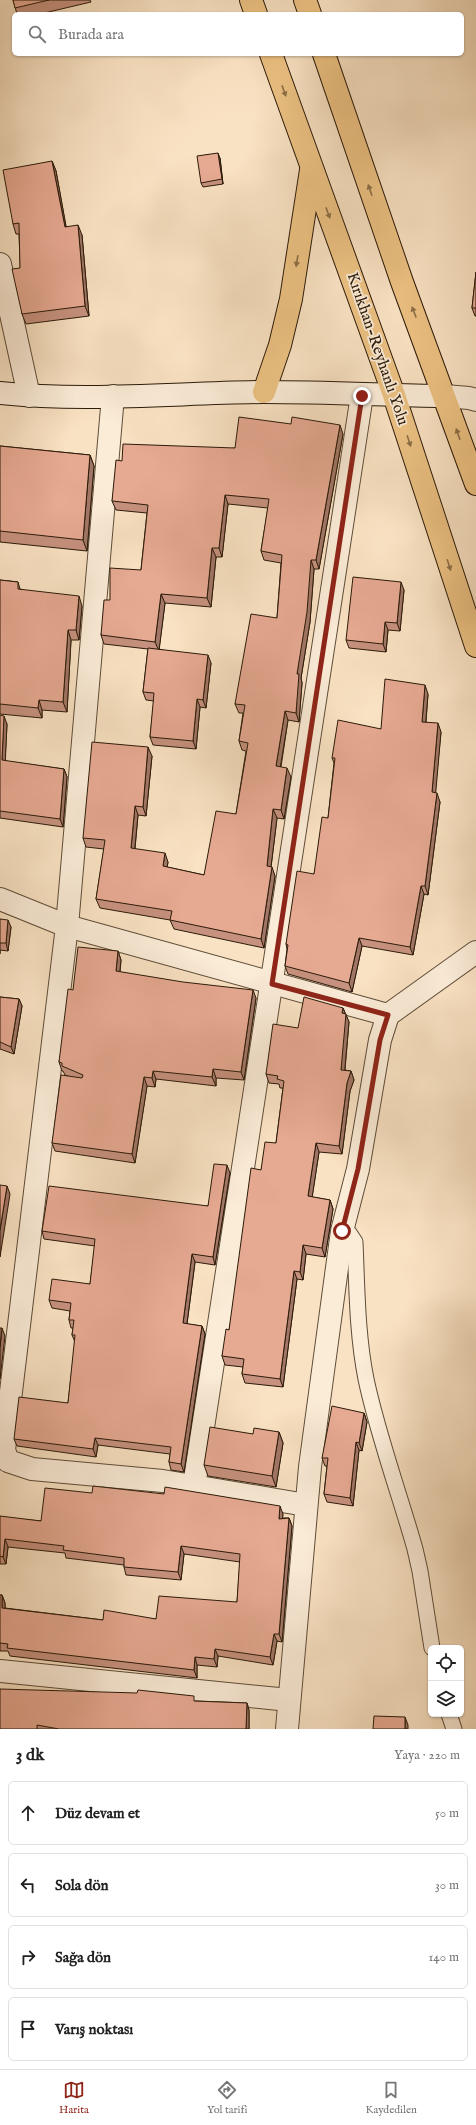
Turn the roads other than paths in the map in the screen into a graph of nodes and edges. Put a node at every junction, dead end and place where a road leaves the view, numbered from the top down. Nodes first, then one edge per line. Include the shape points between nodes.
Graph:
1 (251, 0) edge
2 (305, 0) edge
3 (255, 12) edge
4 (309, 12) edge
5 (272, 56) edge
6 (325, 56) edge
7 (311, 167) junction
8 (0, 264) edge
9 (264, 392) junction
10 (0, 393) edge
11 (394, 395) junction
12 (29, 396) junction
13 (112, 396) junction
14 (362, 396) junction
15 (445, 396) junction
16 (476, 400) edge
17 (476, 484) edge
18 (476, 646) edge
19 (0, 899) edge
20 (67, 926) junction
21 (476, 952) edge
22 (272, 984) junction
23 (388, 1015) junction
24 (342, 1231) junction
25 (194, 1486) junction
26 (306, 1505) junction
27 (432, 1645) edge
28 (0, 1671) edge
29 (289, 1700) junction
30 (450, 1717) edge
31 (287, 1729) edge
32 (454, 1729) edge

1 - 3 highway
2 - 4 highway
5 -> 7 highway, Kırıkhan-Reyhanlı Yolu
15 -> 6 highway via 402,282
7 -> 9 highway via 291,298 280,345
7 -> 11 highway, Kırıkhan-Reyhanlı Yolu
8 - 12 street
9 - 13 street
9 - 14 street
10 - 12 street
11 - 14 street
11 - 15 street
11 -> 18 highway, Kırıkhan-Reyhanlı Yolu
12 - 13 street
13 - 20 street
14 - 22 street
15 - 16 street
17 -> 15 highway
19 - 20 street
20 - 22 street
20 - 25 street via 4,1450 8,1461 32,1470
21 - 23 street
22 - 23 street
22 - 25 street
23 - 24 street via 380,1040 358,1169
24 - 26 street
24 - 27 lane via 349,1233 355,1242 359,1327 366,1378 415,1548
25 - 26 street
26 - 29 street
28 - 29 street
29 - 31 street
30 - 32 lane

